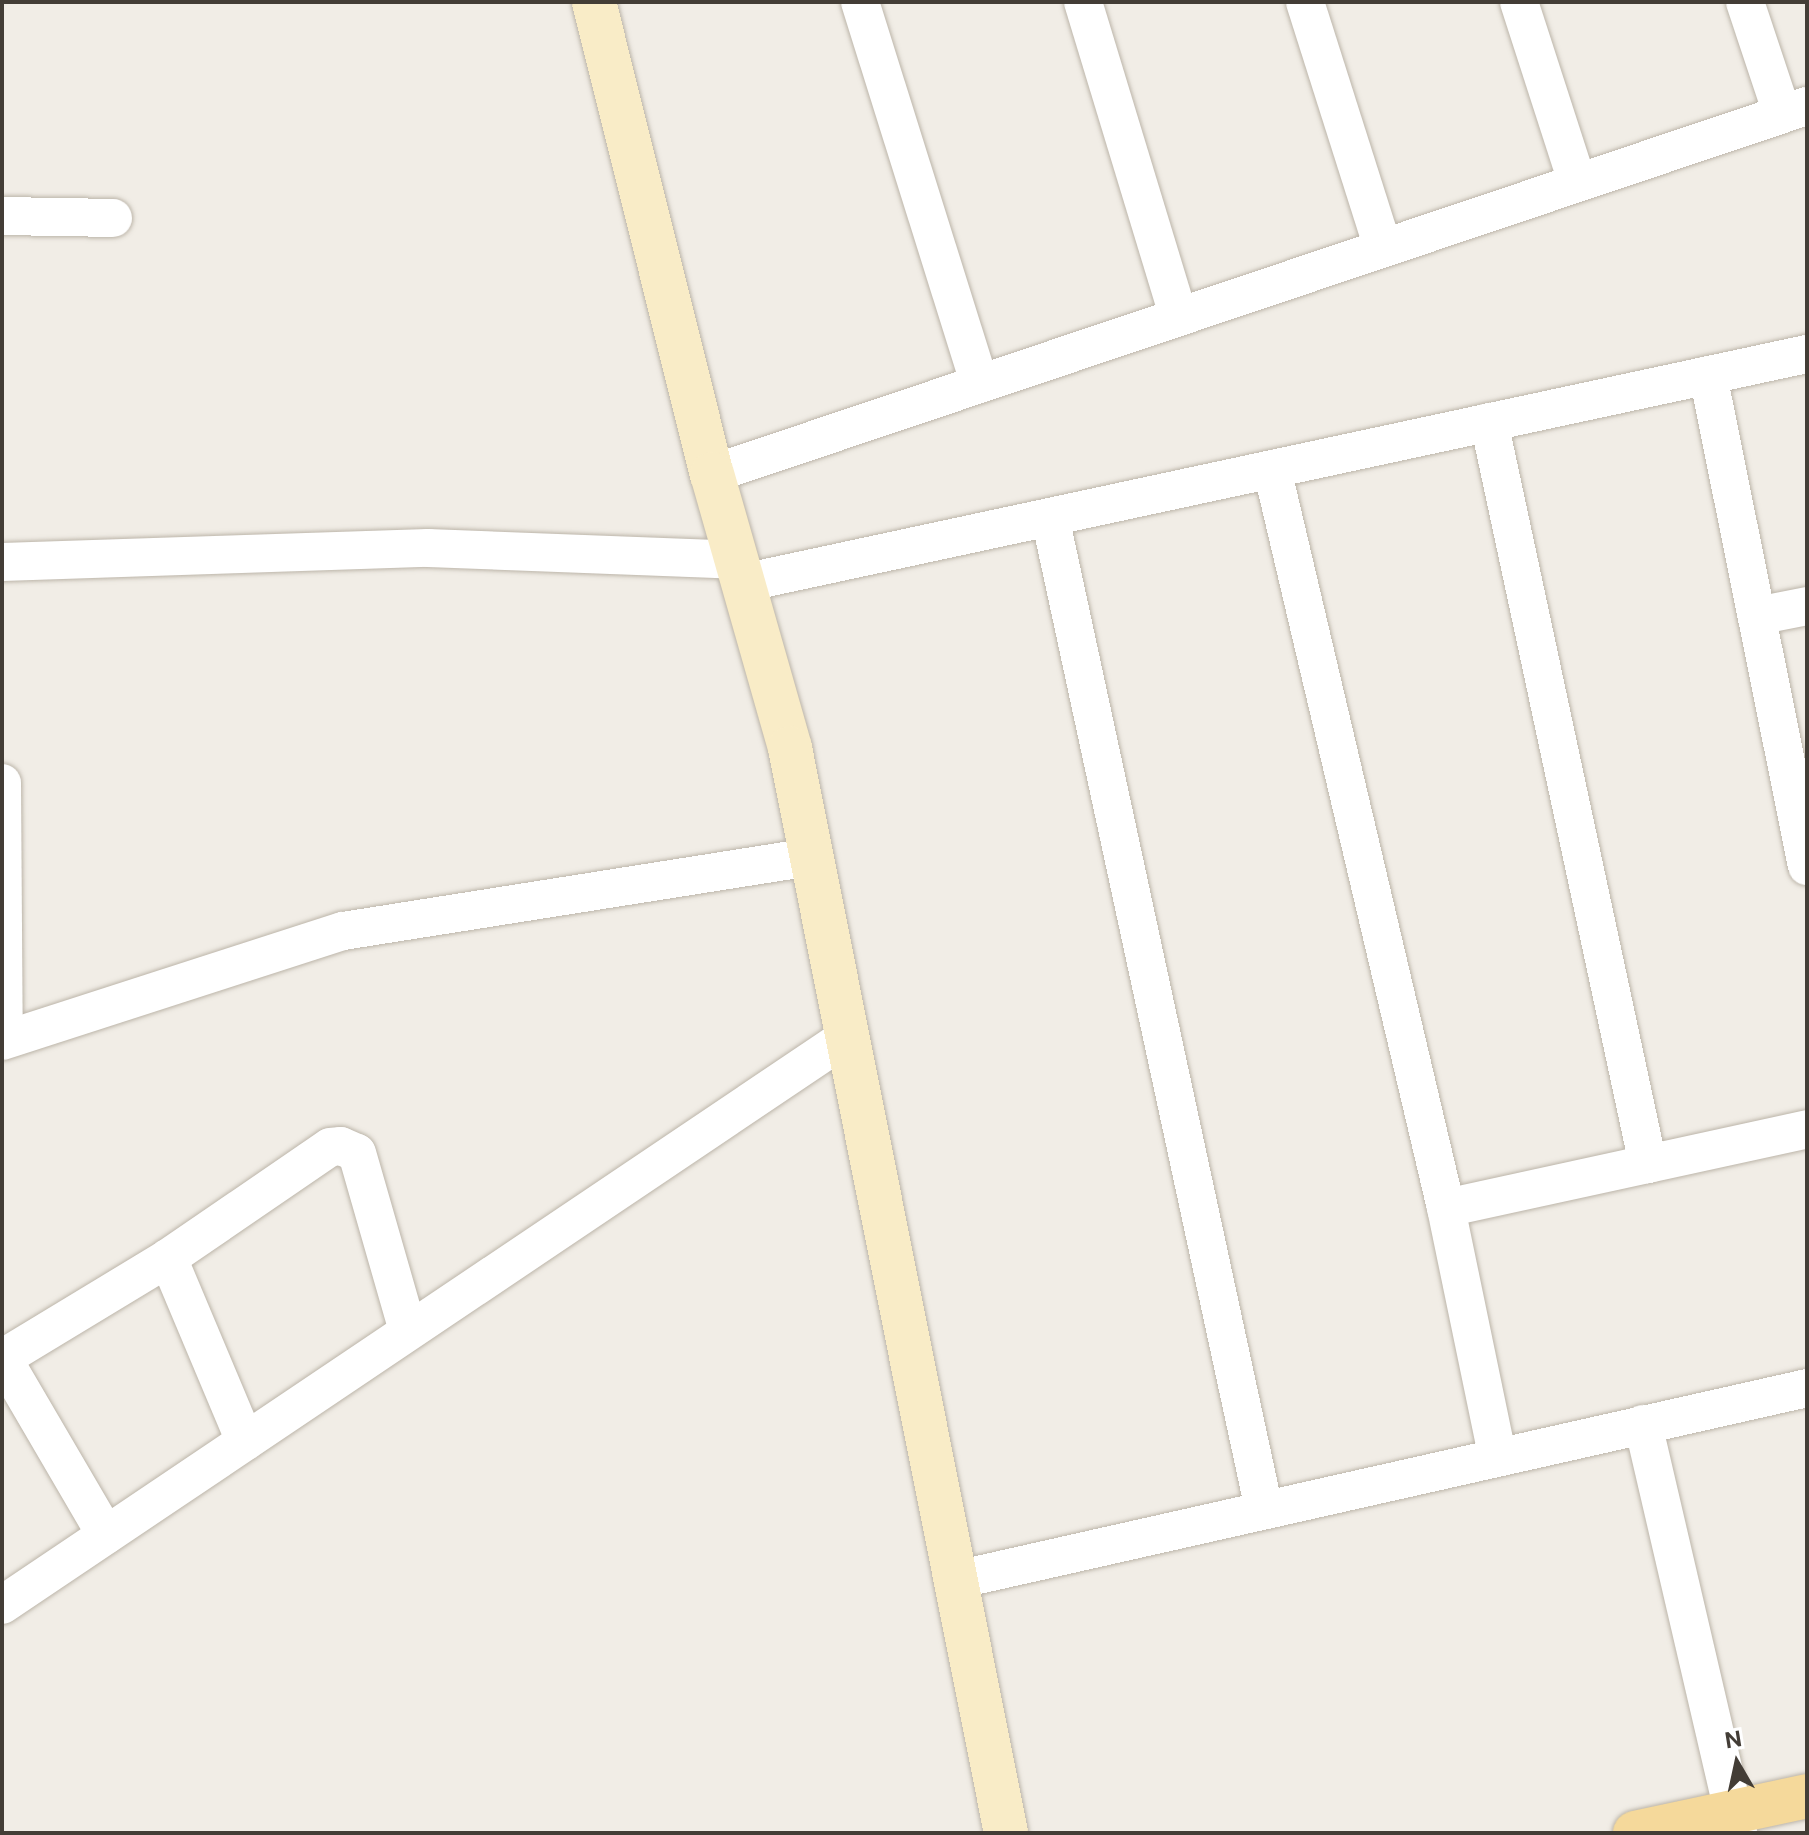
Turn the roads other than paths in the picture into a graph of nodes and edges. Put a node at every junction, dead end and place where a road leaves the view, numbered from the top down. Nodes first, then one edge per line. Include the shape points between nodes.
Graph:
1 (594, 2) edge
2 (860, 2) edge
3 (1083, 2) edge
4 (1305, 2) edge
5 (1519, 2) edge
6 (1745, 2) edge
7 (1794, 110) edge
8 (1577, 182) junction
9 (2, 216) edge
10 (113, 218) dead end
11 (1383, 248) junction
12 (1179, 317) junction
13 (1807, 354) edge
14 (1708, 375) junction
15 (980, 384) junction
16 (1489, 422) junction
17 (1272, 469) junction
18 (712, 474) junction
19 (1050, 517) junction
20 (2, 562) edge
21 (740, 571) junction
22 (1807, 606) edge
23 (1757, 616) junction
24 (2, 783) edge
25 (812, 857) junction
26 (1807, 866) edge
27 (848, 1036) junction
28 (3, 1040) edge
29 (1807, 1129) edge
30 (1648, 1164) junction
31 (1446, 1208) junction
32 (168, 1258) junction
33 (408, 1331) junction
34 (2, 1358) edge
35 (1807, 1388) edge
36 (1643, 1424) junction
37 (245, 1441) junction
38 (1497, 1455) junction
39 (1264, 1509) junction
40 (106, 1535) junction
41 (956, 1580) junction
42 (2, 1605) edge
43 (1807, 1796) edge
44 (1736, 1822) edge
45 (1006, 1833) edge
46 (1635, 1833) edge

1 - 18 street
2 - 15 street
3 - 12 street
4 - 11 street
5 - 8 street
6 - 7 street
7 - 8 street
8 - 11 street
9 - 10 street
11 - 12 street
12 - 15 street
13 - 14 street
14 - 16 street
14 - 23 street
15 - 18 street
16 - 17 street
16 - 30 street
17 - 19 street
17 - 31 street
18 - 21 street
19 - 21 street
19 - 39 street
20 - 21 street via 428,548
21 - 25 street via 790,748
22 - 23 street
23 - 26 street
24 - 28 street
25 - 27 street
25 - 28 street via 343,931
27 - 33 street
27 - 41 street
29 - 30 street
30 - 31 street
31 - 38 street
32 - 33 street via 330,1147 349,1148 357,1153
32 - 34 street
32 - 37 street
33 - 37 street
34 - 40 street
35 - 36 street
36 - 38 street
36 - 44 street
37 - 40 street
38 - 39 street
39 - 41 street
40 - 42 street
41 - 45 street
43 - 44 main road
44 - 46 main road

